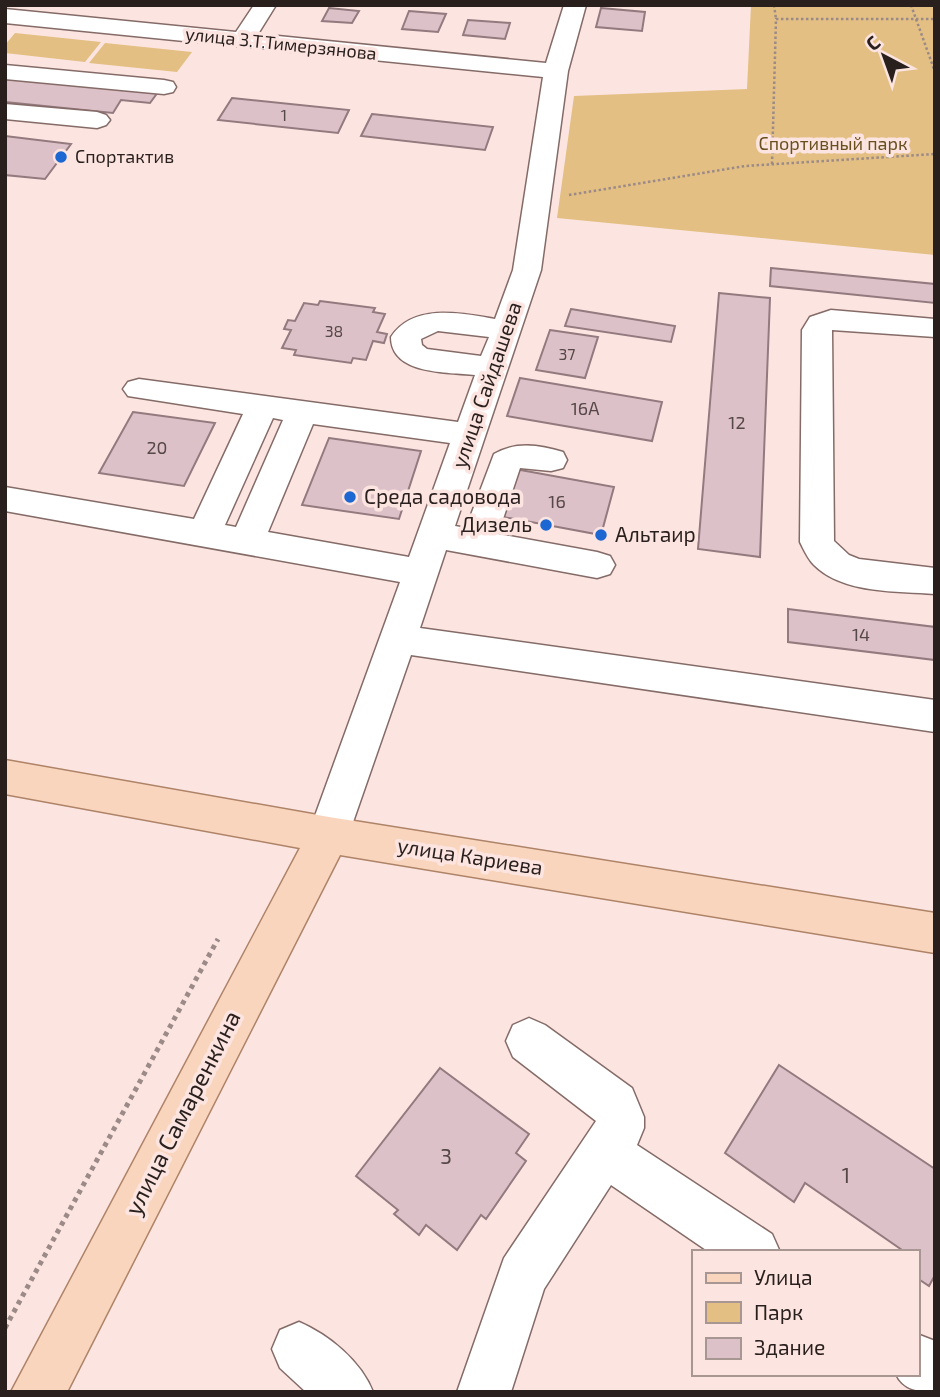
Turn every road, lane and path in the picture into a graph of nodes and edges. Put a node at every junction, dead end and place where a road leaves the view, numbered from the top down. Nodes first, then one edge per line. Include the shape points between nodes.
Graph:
1 (265, 5) edge
2 (575, 5) edge
3 (774, 5) edge
4 (911, 5) edge
5 (776, 19) junction
6 (915, 19) junction
7 (935, 19) edge
8 (10, 23) edge
9 (243, 40) junction
10 (556, 71) junction
11 (5, 72) edge
12 (935, 72) edge
13 (164, 87) dead end
14 (5, 111) edge
15 (97, 120) dead end
16 (935, 154) edge
17 (772, 164) junction
18 (537, 201) junction
19 (935, 328) edge
20 (506, 330) junction
21 (493, 368) junction
22 (139, 389) dead end
23 (263, 406) junction
24 (302, 412) junction
25 (469, 435) junction
26 (551, 460) dead end
27 (5, 499) edge
28 (204, 534) junction
29 (435, 535) junction
30 (247, 541) junction
31 (478, 543) junction
32 (597, 565) dead end
33 (421, 572) junction
34 (935, 581) edge
35 (398, 639) junction
36 (935, 716) edge
37 (5, 777) edge
38 (329, 835) junction
39 (935, 933) edge
40 (218, 939) dead end
41 (529, 1041) dead end
42 (605, 1152) junction
43 (751, 1250) edge
44 (5, 1328) edge
45 (299, 1349) dead end
46 (919, 1362) edge
47 (935, 1373) edge
48 (38, 1392) edge
49 (346, 1392) edge
50 (484, 1392) edge

1 - 9 street
2 - 10 street, улица Сайдашева
3 - 5 path
4 - 6 path
5 - 6 path
5 - 17 path
6 - 7 path
6 - 12 path
8 - 9 street, улица З.Т.Тимерзянова
9 - 10 street, улица З.Т.Тимерзянова
10 - 18 street, улица Сайдашева
11 - 13 street
14 - 15 street
16 - 17 path
17 - 18 path
18 - 20 street, улица Сайдашева via 527,270
19 - 34 street via 831,319 817,330 817,542 830,563 850,571
20 - 21 street, улица Сайдашева
20 - 21 street via 433,321 420,324 406,337 405,345 419,358
21 - 25 street, улица Сайдашева
22 - 23 street
23 - 24 street
23 - 28 street
24 - 25 street
24 - 30 street
25 - 29 street, улица Сайдашева
26 - 31 street via 526,456 506,461
27 - 28 street
28 - 30 street
29 - 31 street
29 - 33 street, улица Сайдашева
30 - 33 street
31 - 32 street
33 - 35 street, улица Сайдашева
35 - 36 street
35 - 38 street, улица Сайдашева
37 - 38 main road, улица Кариева
38 - 39 main road, улица Кариева
38 - 48 main road, улица Самаренкина
40 - 44 path
41 - 42 street via 615,1105 620,1128
42 - 43 street
42 - 50 street via 522,1276
45 - 49 street
46 - 47 street

